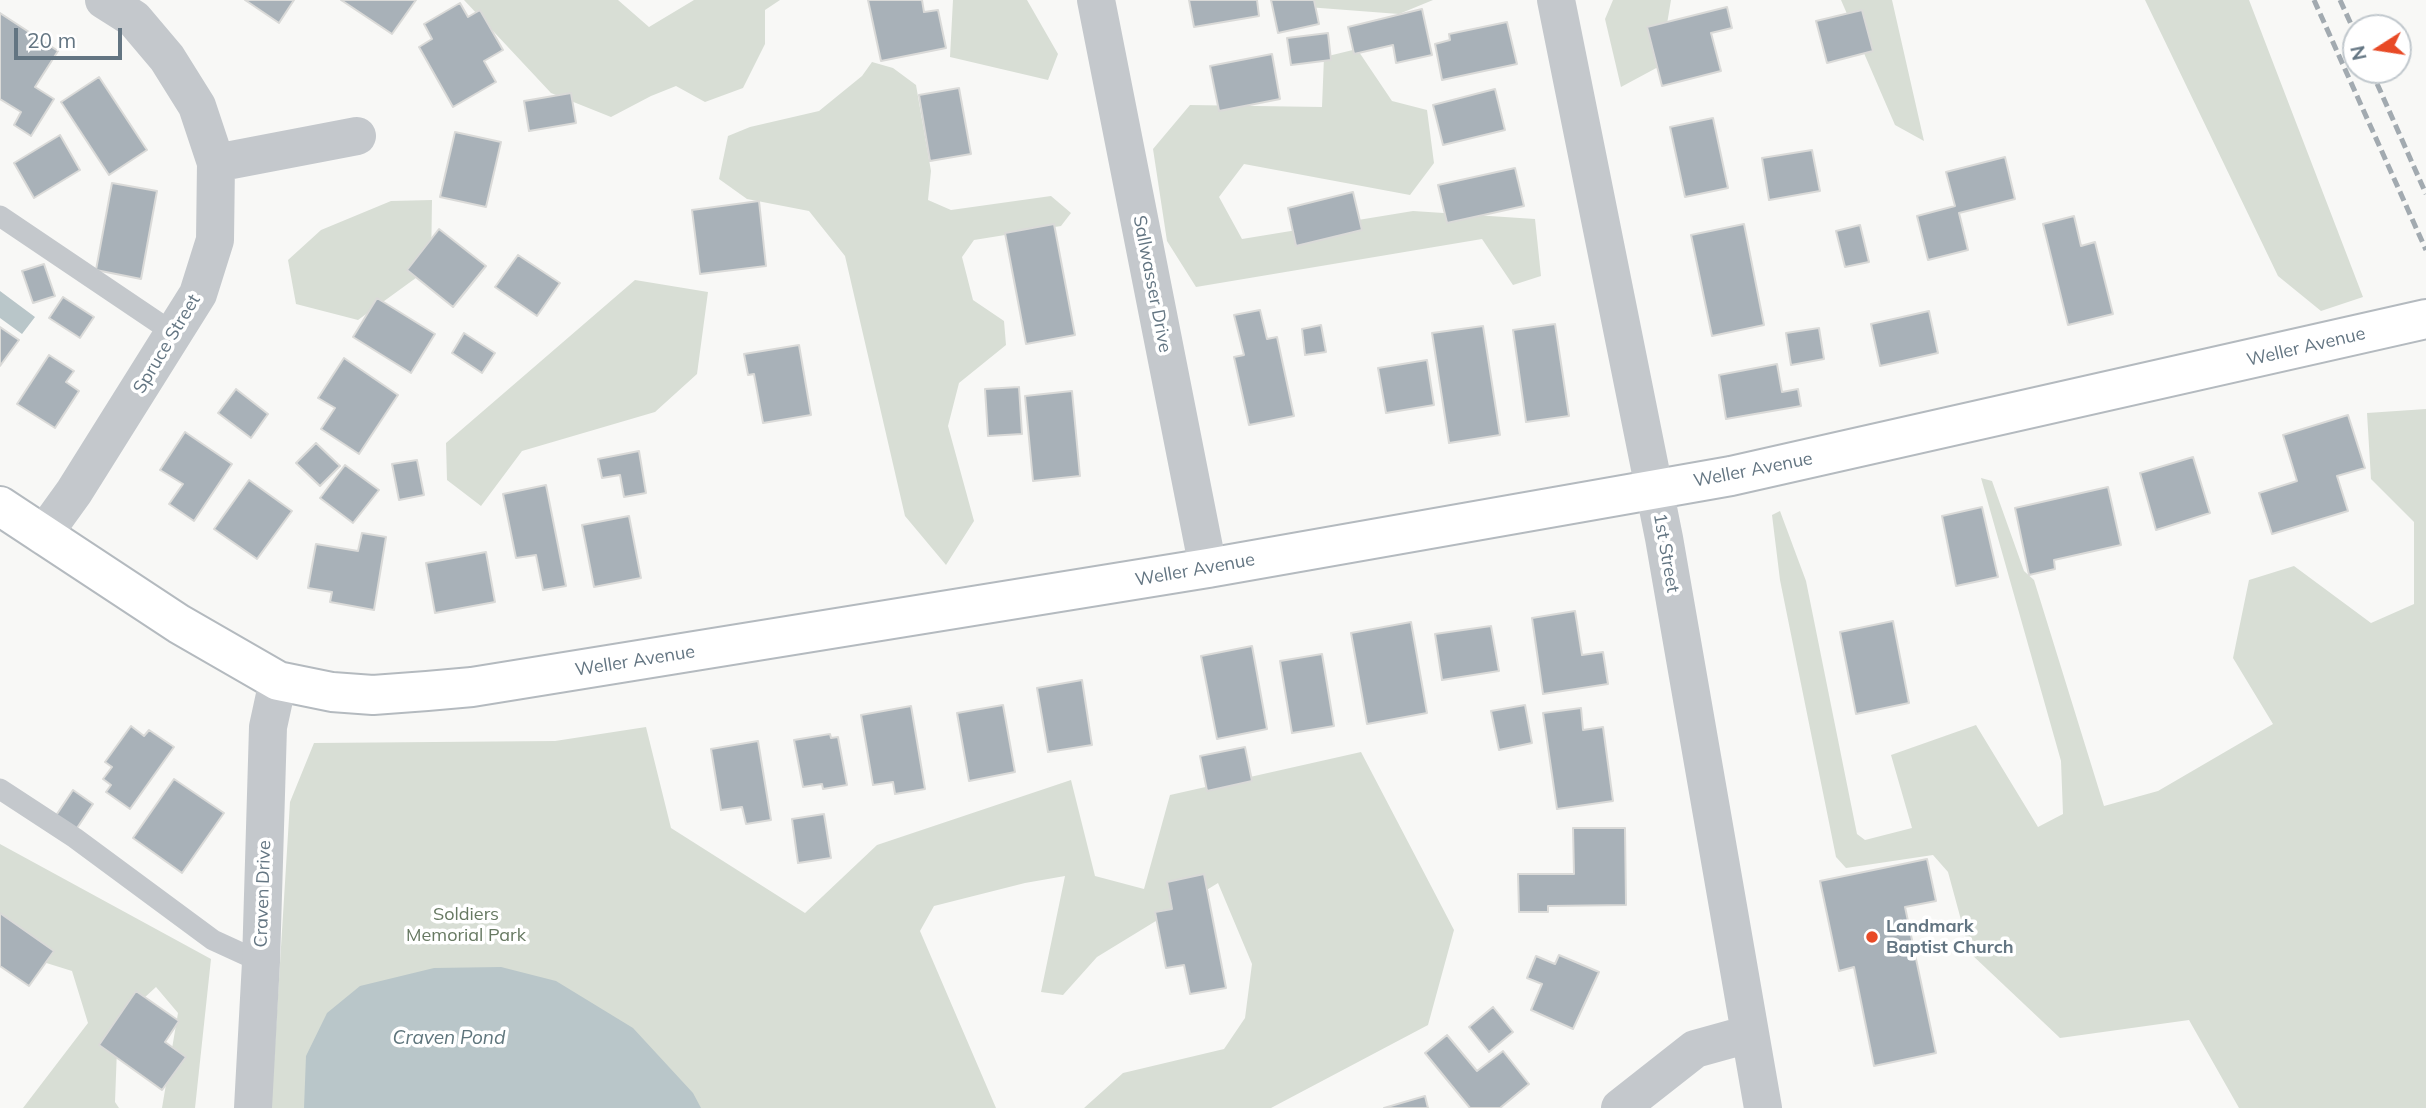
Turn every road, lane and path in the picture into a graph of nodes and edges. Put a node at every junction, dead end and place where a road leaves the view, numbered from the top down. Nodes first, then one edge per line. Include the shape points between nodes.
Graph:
1 (104, 0) edge
2 (1096, 0) edge
3 (1556, 0) edge
4 (356, 136) dead end
5 (216, 163) junction
6 (0, 216) edge
7 (2426, 319) edge
8 (175, 334) junction
9 (1654, 488) junction
10 (0, 506) edge
11 (43, 535) junction
12 (1208, 568) junction
13 (278, 681) junction
14 (0, 789) edge
15 (261, 962) junction
16 (1749, 1034) junction
17 (253, 1108) edge
18 (1620, 1108) edge
19 (1763, 1108) edge

1 - 5 street, Spruce Street via 134,19 167,58 197,106
2 - 12 street, Sallwasser Drive
3 - 9 street, 1st Street
4 - 5 street
5 - 8 street, Spruce Street via 215,240 198,294
6 - 8 lane
7 - 9 street, Weller Avenue via 1744,473
8 - 11 street, Spruce Street
9 - 12 street, Weller Avenue
9 - 16 street, 1st Street
10 - 11 street, Weller Avenue
11 - 13 street, Weller Avenue via 179,624
12 - 13 street, Weller Avenue via 472,687 373,695
13 - 15 street, Craven Drive via 268,727
14 - 15 lane via 213,940
15 - 17 street, Craven Drive
16 - 18 street via 1695,1049
16 - 19 street, 1st Street

